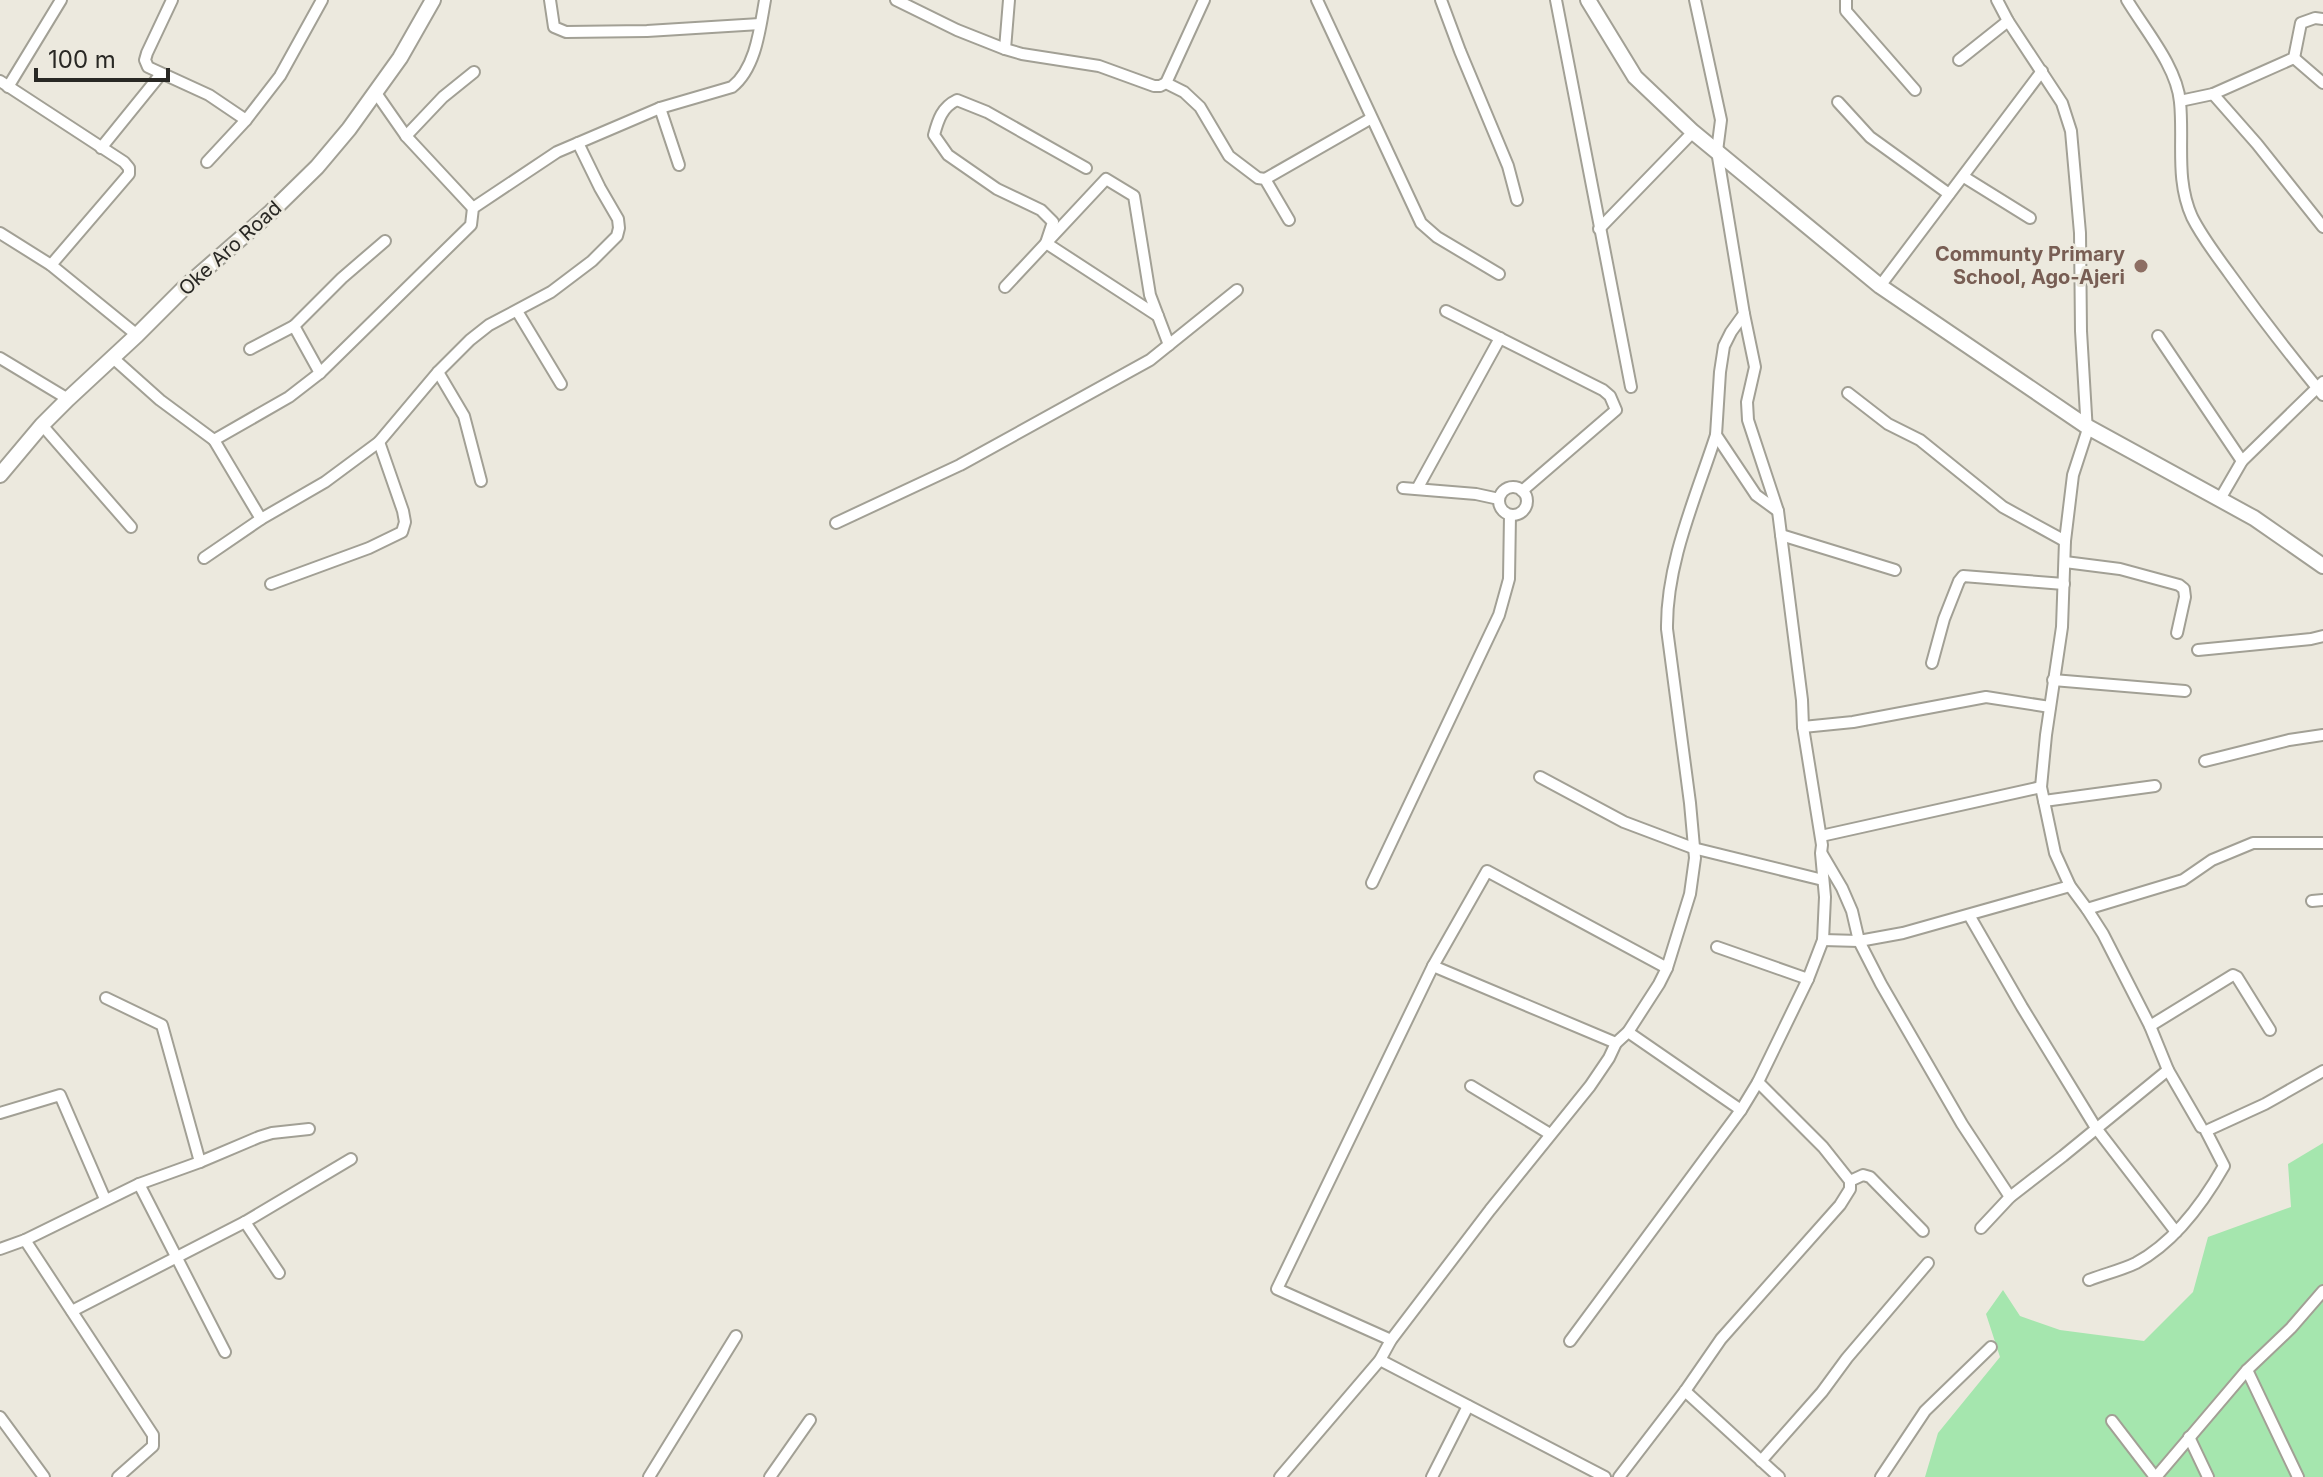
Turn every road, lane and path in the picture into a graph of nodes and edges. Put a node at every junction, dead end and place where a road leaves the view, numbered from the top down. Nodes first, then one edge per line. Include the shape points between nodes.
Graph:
1 (61, 0) edge
2 (172, 0) edge
3 (322, 0) edge
4 (433, 0) edge
5 (550, 0) edge
6 (765, 0) edge
7 (896, 0) edge
8 (1009, 0) edge
9 (1204, 0) edge
10 (1317, 0) edge
11 (1441, 0) edge
12 (1556, 0) edge
13 (1588, 0) edge
14 (1695, 0) edge
15 (1846, 0) edge
16 (1997, 0) edge
17 (2127, 0) edge
18 (2323, 19) edge
19 (2008, 21) junction
20 (760, 24) junction
21 (1005, 49) junction
22 (2294, 58) junction
23 (1959, 60) dead end
24 (2042, 71) junction
25 (474, 72) dead end
26 (161, 74) junction
27 (1166, 83) junction
28 (2323, 83) edge
29 (4, 84) edge
30 (1915, 90) dead end
31 (376, 93) junction
32 (2213, 94) junction
33 (2180, 101) junction
34 (1838, 102) dead end
35 (660, 108) junction
36 (1370, 119) junction
37 (246, 120) junction
38 (1693, 132) junction
39 (406, 136) junction
40 (578, 143) junction
41 (101, 148) junction
42 (1717, 151) junction
43 (207, 162) dead end
44 (679, 165) dead end
45 (1086, 168) dead end
46 (1964, 177) junction
47 (1265, 179) junction
48 (1949, 194) junction
49 (1517, 200) dead end
50 (473, 208) junction
51 (2030, 218) dead end
52 (1289, 220) dead end
53 (2323, 227) edge
54 (1599, 229) junction
55 (0, 233) edge
56 (385, 241) dead end
57 (1046, 243) junction
58 (51, 265) junction
59 (1499, 274) dead end
60 (1880, 286) junction
61 (1005, 287) dead end
62 (1237, 290) dead end
63 (517, 311) junction
64 (1446, 311) dead end
65 (1744, 314) junction
66 (1158, 316) junction
67 (294, 326) junction
68 (137, 335) junction
69 (2158, 336) dead end
70 (1500, 338) junction
71 (1169, 345) junction
72 (250, 349) dead end
73 (0, 358) edge
74 (113, 358) junction
75 (438, 372) junction
76 (320, 373) junction
77 (561, 384) dead end
78 (1631, 387) dead end
79 (2321, 388) edge
80 (1848, 393) dead end
81 (68, 399) junction
82 (42, 425) junction
83 (2086, 426) junction
84 (1716, 435) junction
85 (214, 440) junction
86 (379, 442) junction
87 (2242, 461) junction
88 (0, 475) edge
89 (481, 481) dead end
90 (1403, 488) dead end
91 (1417, 489) junction
92 (1522, 491) junction
93 (1499, 499) junction
94 (2220, 499) junction
95 (1778, 511) junction
96 (1510, 515) junction
97 (261, 519) junction
98 (836, 523) dead end
99 (131, 527) dead end
100 (1781, 535) junction
101 (2065, 541) junction
102 (204, 558) dead end
103 (2065, 562) junction
104 (2323, 566) edge
105 (1895, 570) dead end
106 (271, 584) dead end
107 (2064, 584) junction
108 (2177, 633) dead end
109 (2323, 636) edge
110 (2198, 650) dead end
111 (1932, 663) dead end
112 (2053, 680) junction
113 (2185, 691) dead end
114 (2050, 707) junction
115 (1803, 727) junction
116 (2323, 735) edge
117 (2205, 761) dead end
118 (1540, 777) dead end
119 (2155, 786) dead end
120 (2041, 787) junction
121 (2044, 801) junction
122 (1821, 836) junction
123 (2323, 843) edge
124 (1693, 848) junction
125 (1821, 853) junction
126 (1823, 880) junction
127 (1372, 883) dead end
128 (2070, 886) junction
129 (2087, 909) junction
130 (1969, 915) junction
131 (1823, 940) junction
132 (1859, 941) junction
133 (1717, 947) dead end
134 (1433, 966) junction
135 (1667, 968) junction
136 (1808, 979) junction
137 (106, 998) dead end
138 (2150, 1026) junction
139 (2270, 1030) dead end
140 (1628, 1032) junction
141 (1616, 1043) junction
142 (2168, 1070) junction
143 (2323, 1071) edge
144 (1758, 1082) junction
145 (1471, 1086) dead end
146 (1741, 1110) junction
147 (0, 1113) edge
148 (2201, 1127) dead end
149 (2096, 1128) junction
150 (309, 1129) dead end
151 (1550, 1134) junction
152 (351, 1159) dead end
153 (200, 1162) junction
154 (1850, 1181) junction
155 (139, 1184) junction
156 (2010, 1197) junction
157 (105, 1199) junction
158 (245, 1222) junction
159 (1981, 1228) dead end
160 (1923, 1231) dead end
161 (2176, 1232) junction
162 (25, 1240) junction
163 (0, 1249) edge
164 (176, 1257) junction
165 (1928, 1263) dead end
166 (279, 1273) dead end
167 (2089, 1280) dead end
168 (2323, 1291) edge
169 (72, 1311) junction
170 (736, 1336) dead end
171 (1391, 1340) junction
172 (1570, 1341) dead end
173 (1991, 1347) dead end
174 (225, 1352) dead end
175 (1380, 1360) junction
176 (2247, 1370) junction
177 (1685, 1391) junction
178 (1468, 1406) junction
179 (0, 1417) edge
180 (810, 1420) dead end
181 (2112, 1421) dead end
182 (2189, 1437) junction
183 (1761, 1461) junction
184 (44, 1477) edge
185 (118, 1477) edge
186 (649, 1477) edge
187 (770, 1477) edge
188 (1280, 1477) edge
189 (1432, 1477) edge
190 (1605, 1477) edge
191 (1619, 1477) edge
192 (1779, 1477) edge
193 (1881, 1477) edge
194 (2156, 1477) edge
195 (2208, 1477) edge
196 (2298, 1477) edge

1 - 29 street
2 - 26 street via 145,60
3 - 37 street via 280,76
4 - 31 main road, Oke Aro Road
5 - 20 street via 554,27 566,32
6 - 20 street
7 - 21 street
8 - 21 street
9 - 27 street
10 - 36 street
11 - 49 street
12 - 54 street
13 - 38 main road via 1628,69
14 - 42 street via 1721,120
15 - 30 street via 1846,11
16 - 19 street
17 - 33 street via 2170,68
18 - 22 street via 2301,23
19 - 23 street
19 - 24 street
20 - 35 street via 739,82
21 - 27 street via 1099,66 1154,86
22 - 28 street
22 - 32 street
24 - 46 street
24 - 83 street via 2062,103 2071,131
25 - 39 street
26 - 37 street via 209,95
26 - 41 street
27 - 47 street via 1200,107 1229,156
29 - 41 street
31 - 39 street
31 - 68 main road, Oke Aro Road via 291,193
32 - 33 street
32 - 53 street
33 - 79 street via 2182,185 2192,216 2248,300
34 - 48 street via 1870,137
35 - 40 street
35 - 44 street
36 - 47 street
36 - 59 street via 1421,223
37 - 43 street
38 - 42 main road
38 - 54 street
39 - 50 street
40 - 50 street
40 - 63 street via 618,219 617,236 551,292
41 - 58 street via 124,162 129,174
42 - 60 main road
42 - 65 street
45 - 57 street via 957,100 940,116 934,135 948,155 997,189 1041,210 1053,222
46 - 48 street
46 - 51 street
47 - 52 street
48 - 60 street
50 - 76 street via 471,225
54 - 78 street
55 - 58 street
56 - 67 street
57 - 61 street
57 - 66 street
57 - 66 street via 1106,179 1134,196
58 - 68 street
60 - 83 main road
62 - 71 street
63 - 75 street via 489,325
63 - 77 street
64 - 70 street
65 - 84 street via 1724,346
65 - 95 street via 1755,367 1748,420
66 - 71 street
67 - 72 street
67 - 76 street
68 - 74 main road, Oke Aro Road
69 - 87 street
70 - 91 street
70 - 92 street via 1603,390 1616,410
71 - 98 street via 960,465
73 - 81 street
74 - 81 main road, Oke Aro Road
74 - 85 street
75 - 86 street
75 - 89 street via 464,416
76 - 85 street
79 - 87 street
80 - 101 street via 1888,424 1920,440 2003,507
81 - 82 main road, Oke Aro Road
82 - 88 main road, Oke Aro Road
82 - 99 street
83 - 94 main road
83 - 101 street
84 - 95 street via 1756,495
84 - 124 street via 1676,559 1666,610
85 - 97 street
86 - 97 street
86 - 106 street via 403,511 402,532
87 - 94 street
90 - 91 street
91 - 93 street
92 - 93 street via 1506,489
92 - 96 street via 1525,507
93 - 96 street via 1500,508
94 - 104 main road
95 - 100 street
96 - 127 street via 1509,579 1499,615
97 - 102 street
100 - 105 street
100 - 115 street
101 - 103 street
103 - 107 street
103 - 108 street via 2120,569 2179,585 2185,597
107 - 111 street via 1963,576
107 - 112 street
109 - 110 street
112 - 113 street
112 - 114 street
114 - 115 street via 1986,697
114 - 120 street
115 - 122 street
116 - 117 street
118 - 124 street via 1624,822
119 - 121 street
120 - 121 street
120 - 122 street
121 - 128 street via 2055,853
122 - 125 street
123 - 129 street via 2253,843 2212,860 2183,880
124 - 126 street
124 - 135 street via 1690,894
125 - 126 street
125 - 132 street via 1852,911
126 - 131 street
128 - 129 street
128 - 130 street
129 - 138 street
130 - 132 street
130 - 149 street
131 - 132 street
131 - 136 street
132 - 156 street via 1962,1124
133 - 136 street
134 - 135 street via 1487,871
134 - 141 street
134 - 171 street via 1277,1289
135 - 140 street
136 - 144 street
137 - 153 street via 162,1025
138 - 139 street via 2233,975
138 - 142 street
140 - 141 street
140 - 146 street
141 - 151 street via 1590,1086
142 - 148 street
142 - 149 street
143 - 161 street via 2206,1131 2224,1166
144 - 146 street
144 - 154 street
145 - 151 street
146 - 172 street
147 - 157 street via 60,1095
149 - 156 street
149 - 161 street
150 - 153 street via 272,1133
151 - 171 street
152 - 158 street
153 - 155 street
154 - 160 street via 1870,1177
154 - 177 street via 1840,1205 1721,1339
155 - 157 street
155 - 164 street
156 - 159 street
157 - 162 street
158 - 164 street
158 - 166 street
161 - 167 street via 2137,1263
162 - 163 street
162 - 169 street
164 - 169 street
164 - 174 street
165 - 183 street
168 - 176 street
169 - 185 street via 153,1435 153,1446
170 - 186 street
171 - 175 street
173 - 193 street via 1925,1411
175 - 178 street
175 - 188 street
176 - 182 street
176 - 196 street
177 - 183 street
177 - 191 street
178 - 189 street
178 - 190 street
179 - 184 street
180 - 187 street
181 - 194 street
182 - 194 street
182 - 195 street
183 - 192 street

